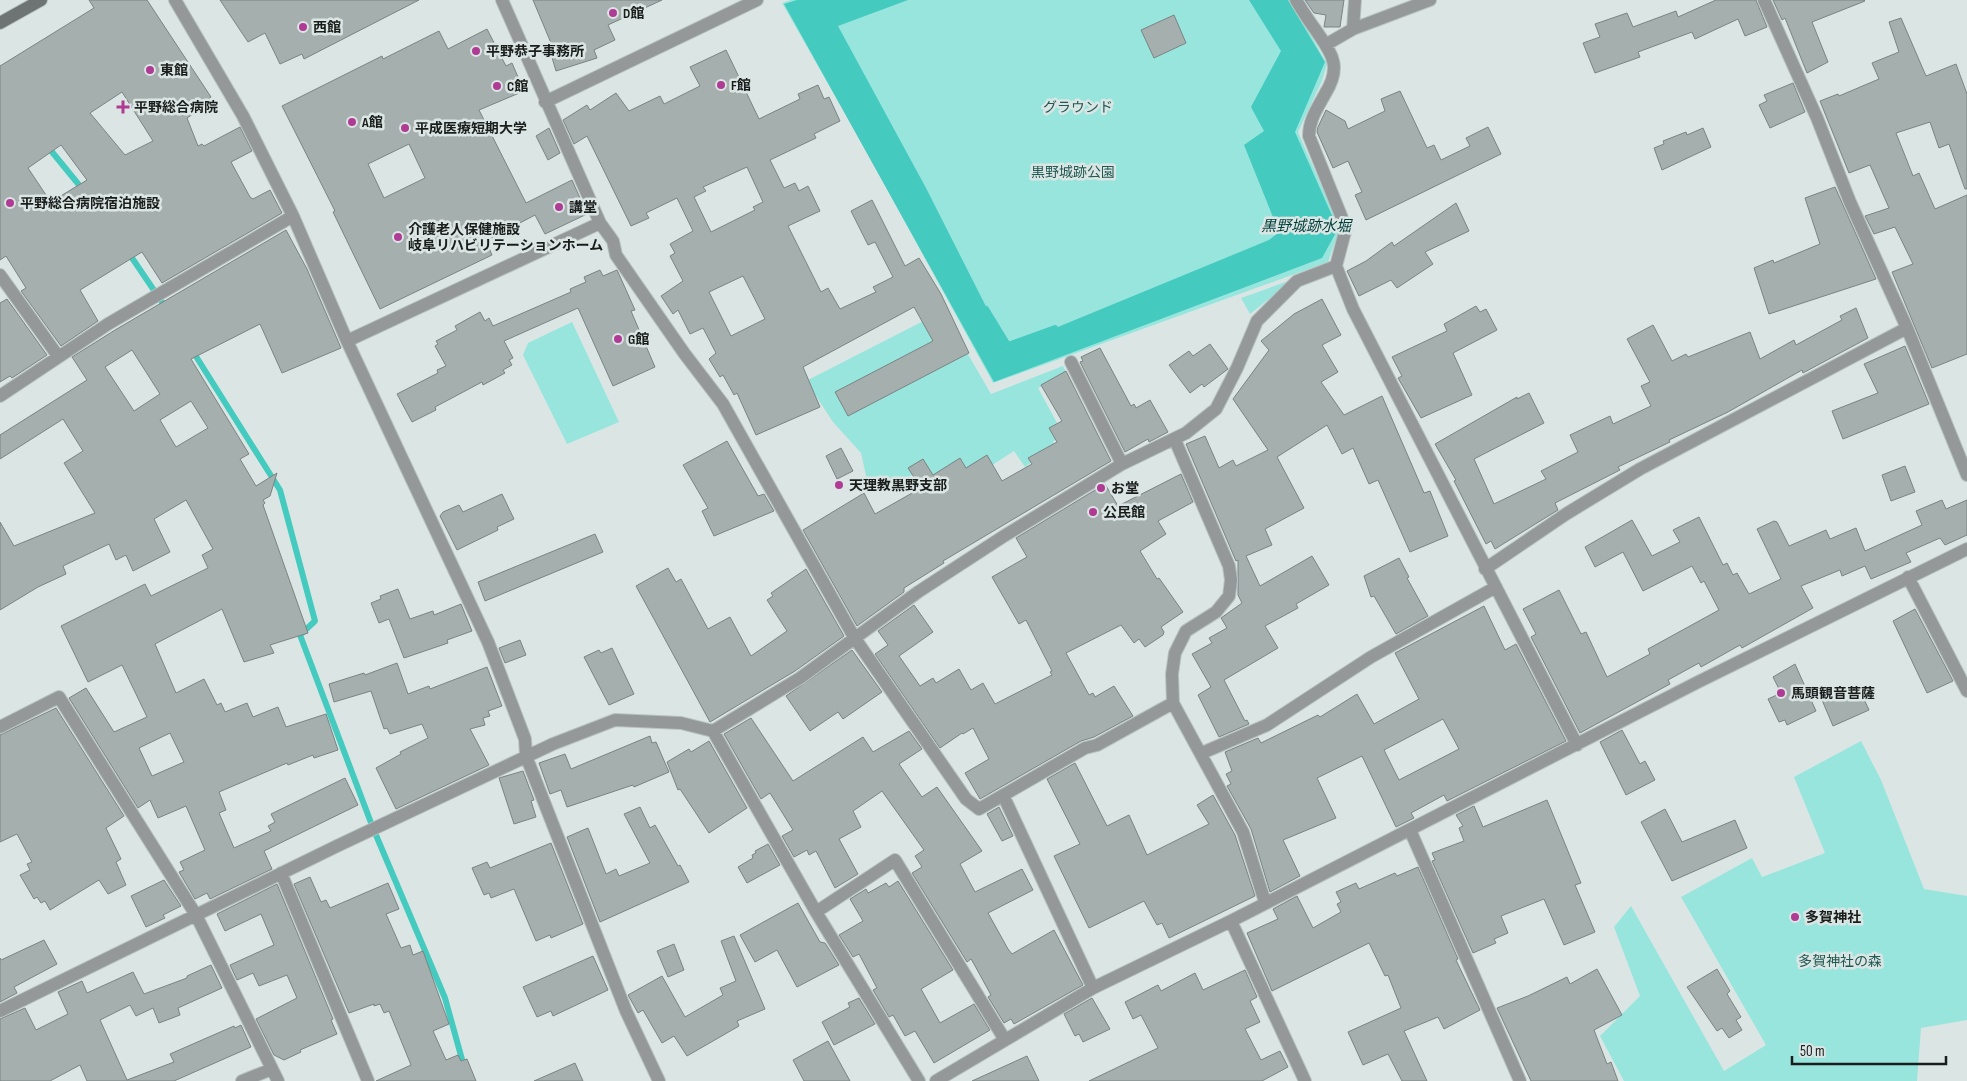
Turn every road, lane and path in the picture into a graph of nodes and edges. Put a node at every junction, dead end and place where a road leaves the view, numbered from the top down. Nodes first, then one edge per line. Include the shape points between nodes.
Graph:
1 (40, 0) edge
2 (176, 0) edge
3 (502, 0) edge
4 (757, 0) edge
5 (1296, 0) edge
6 (1355, 0) edge
7 (1430, 0) edge
8 (1764, 0) edge
9 (0, 23) edge
10 (1353, 29) junction
11 (1327, 44) junction
12 (545, 102) junction
13 (293, 216) junction
14 (600, 223) junction
15 (1336, 266) junction
16 (0, 275) edge
17 (1907, 328) junction
18 (347, 341) junction
19 (58, 356) junction
20 (1071, 362) dead end
21 (0, 396) edge
22 (1175, 440) junction
23 (1122, 464) junction
24 (1967, 475) edge
25 (1967, 549) edge
26 (1486, 568) junction
27 (1908, 577) junction
28 (1496, 587) junction
29 (854, 637) junction
30 (1967, 691) edge
31 (1173, 703) junction
32 (2, 724) edge
33 (713, 731) junction
34 (1577, 746) junction
35 (1202, 753) junction
36 (526, 756) junction
37 (1003, 794) junction
38 (1410, 830) junction
39 (281, 873) junction
40 (1265, 902) junction
41 (816, 912) junction
42 (196, 915) junction
43 (1231, 921) junction
44 (1093, 988) junction
45 (0, 1011) edge
46 (1005, 1040) junction
47 (272, 1069) junction
48 (242, 1081) edge
49 (278, 1081) edge
50 (368, 1081) edge
51 (659, 1081) edge
52 (919, 1081) edge
53 (936, 1081) edge
54 (1305, 1081) edge
55 (1520, 1081) edge

1 - 9 main road
2 - 13 street via 244,116
3 - 12 street
4 - 12 street
5 - 11 street
6 - 10 street
7 - 10 street
8 - 17 street
10 - 11 street
11 - 15 street via 1334,60 1334,74 1309,123 1309,136 1346,228
12 - 14 street
13 - 18 street
13 - 19 street
14 - 18 street
14 - 29 street via 613,241 616,254 723,404
15 - 22 street via 1297,281 1257,321 1216,409
15 - 26 street via 1353,309
16 - 19 street
17 - 24 street
17 - 26 street via 1640,469
18 - 36 street via 488,642 525,739
19 - 21 street
20 - 23 street
22 - 23 street
22 - 31 street via 1229,566 1232,580 1229,596 1216,612 1186,631 1175,653
23 - 29 street via 1004,536
25 - 27 street
26 - 28 street
27 - 30 street
27 - 34 street
28 - 34 street
28 - 35 street via 1371,657 1267,725
29 - 33 street via 800,678
29 - 37 street via 966,799 980,809
31 - 35 street
31 - 37 street
32 - 42 street via 59,697
33 - 36 street via 681,723 615,720
33 - 41 street
34 - 38 street
35 - 40 street via 1243,832
36 - 39 street
36 - 51 street via 626,1011
37 - 44 street
38 - 40 street
38 - 55 street
39 - 42 street
39 - 50 street
40 - 43 street
41 - 46 street via 895,860
41 - 52 street
42 - 45 street
42 - 47 street
43 - 44 street
43 - 54 street
44 - 46 street
46 - 53 street
47 - 48 street
47 - 49 street

